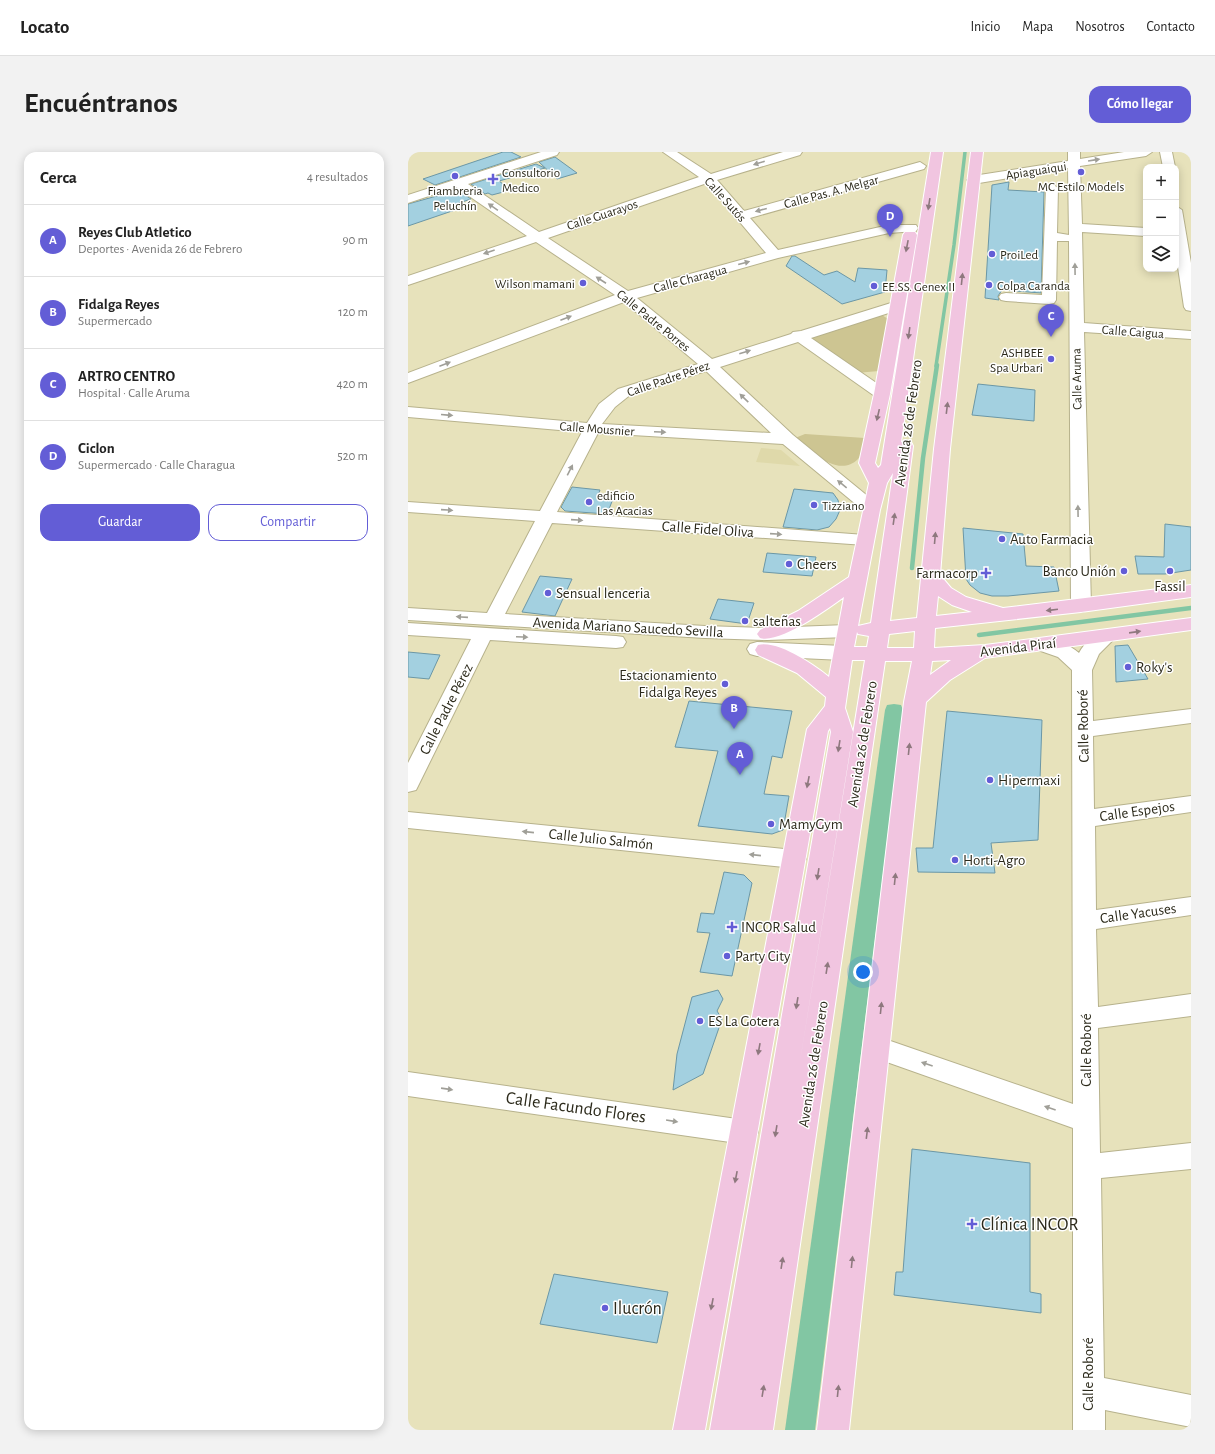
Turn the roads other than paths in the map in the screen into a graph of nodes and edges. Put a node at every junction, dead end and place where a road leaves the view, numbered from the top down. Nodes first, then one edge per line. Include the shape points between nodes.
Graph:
1 (553, 152) edge
2 (669, 152) edge
3 (796, 152) edge
4 (937, 152) edge
5 (949, 152) edge
6 (977, 152) edge
7 (1146, 152) edge
8 (1166, 152) edge
9 (1074, 158) edge
10 (1168, 164) edge
11 (919, 173) edge
12 (709, 178) junction
13 (933, 178) junction
14 (973, 180) junction
15 (458, 183) junction
16 (1052, 188) dead end
17 (408, 199) edge
18 (741, 216) junction
19 (912, 221) joint
20 (1179, 222) edge
21 (1143, 232) edge
22 (1074, 233) junction
23 (1182, 235) edge
24 (535, 236) junction
25 (1050, 236) junction
26 (776, 255) junction
27 (408, 281) edge
28 (626, 296) junction
29 (1006, 297) dead end
30 (896, 306) junction
31 (1191, 307) edge
32 (1076, 328) junction
33 (798, 335) junction
34 (1191, 335) edge
35 (906, 354) junction
36 (708, 364) junction
37 (408, 378) edge
38 (885, 378) junction
39 (882, 394) junction
40 (408, 412) edge
41 (592, 428) junction
42 (787, 439) junction
43 (878, 483) junction
44 (408, 507) edge
45 (871, 510) junction
46 (546, 518) junction
47 (865, 540) junction
48 (931, 577) junction
49 (857, 580) junction
50 (1191, 591) edge
51 (1081, 606) junction
52 (408, 614) edge
53 (1006, 615) junction
54 (925, 624) junction
55 (1191, 624) edge
56 (488, 627) junction
57 (408, 629) edge
58 (847, 631) junction
59 (1108, 636) junction
60 (766, 642) junction
61 (877, 642) junction
62 (1042, 644) junction
63 (985, 652) junction
64 (843, 653) junction
65 (923, 655) junction
66 (1082, 670) junction
67 (836, 702) junction
68 (914, 702) junction
69 (1191, 716) edge
70 (1083, 730) junction
71 (408, 784) edge
72 (1191, 804) edge
73 (1084, 819) junction
74 (408, 820) edge
75 (794, 859) junction
76 (1191, 906) edge
77 (1084, 921) junction
78 (1191, 1005) edge
79 (1086, 1019) junction
80 (876, 1046) junction
81 (408, 1084) edge
82 (1086, 1121) junction
83 (744, 1132) junction
84 (1191, 1156) edge
85 (1087, 1167) junction
86 (1088, 1391) junction
87 (1191, 1411) edge
88 (689, 1430) edge
89 (726, 1430) edge
90 (757, 1430) edge
91 (834, 1430) edge
92 (1089, 1430) edge

1 - 15 street
2 - 12 street, Calle Sutós
3 -> 12 street, Calle Guarayos
4 - 13 main road, Avenida 26 de Febrero
61 -> 5 main road, Avenida 26 de Febrero
6 - 14 main road
9 -> 7 street, Apiaguaiqui
8 - 10 street
9 - 14 street, Apiaguaiqui
9 - 22 street, Calle Aruma
11 - 13 main road
11 -> 18 street, Calle Pas. A. Melgar
12 - 18 street, Calle Sutós
12 - 24 street, Calle Guarayos
13 -> 35 main road, Avenida 26 de Febrero
48 -> 14 main road via 942,449
15 - 17 street
24 -> 15 street, Calle Padre Porres
16 - 25 street
18 - 26 street, Calle Sutós
19 - 26 street, Calle Charagua
19 -> 30 main road, Avenida 26 de Febrero
20 - 23 street
21 - 22 street
22 - 25 street
32 -> 22 street, Calle Aruma
23 - 31 street
24 -> 27 street, Calle Guarayos
28 -> 24 street, Calle Padre Porres
25 - 29 street via 1049,300
28 -> 26 street, Calle Charagua
28 - 36 street, Calle Padre Porres
37 -> 28 street, Calle Charagua
30 - 33 street, Calle Padre Pérez
30 - 38 main road, Avenida 26 de Febrero
32 - 34 street, Calle Caigua
51 -> 32 street, Calle Aruma
36 -> 33 street, Calle Padre Pérez
33 - 39 street
35 - 38 main road
35 - 43 main road, Avenida 26 de Febrero via 889,465
36 - 41 street, Calle Padre Pérez via 613,398
42 -> 36 street, Calle Padre Porres
38 - 39 main road, Avenida 26 de Febrero
39 -> 43 main road, Avenida 26 de Febrero via 867,463
40 -> 41 street, Calle Mousnier
41 -> 42 street, Calle Mousnier
46 -> 41 street, Calle Padre Pérez
45 -> 42 street, Calle Padre Porres
43 - 45 main road, Avenida 26 de Febrero
44 -> 46 street, Calle Fidel Oliva
45 - 47 main road, Avenida 26 de Febrero
46 -> 47 street, Calle Fidel Oliva
46 - 56 street, Calle Padre Pérez
47 - 49 main road, Avenida 26 de Febrero
48 - 53 main road via 951,598
48 - 54 main road
49 - 58 main road, Avenida 26 de Febrero
49 - 60 main road
50 - 51 main road, Avenida Piraí
51 -> 53 main road, Avenida Piraí
56 -> 52 street, Avenida Mariano Saucedo Sevilla
53 - 54 main road, Avenida Piraí
54 - 61 main road, Avenida Piraí
54 - 65 main road
59 -> 55 main road, Avenida Piraí
56 - 57 street, Avenida Mariano Saucedo Sevilla
56 - 60 street, Avenida Mariano Saucedo Sevilla
56 - 71 street, Calle Padre Pérez
58 - 60 street, Avenida Mariano Saucedo Sevilla
58 - 61 main road, Avenida Piraí
58 - 64 main road, Avenida 26 de Febrero
59 - 62 main road, Avenida Piraí
59 - 66 street, Calle Roboré via 1090,651
60 - 64 street, Avenida Mariano Saucedo Sevilla
60 - 67 main road via 806,668
61 - 64 main road, Avenida Piraí
61 - 65 main road, Avenida Piraí
90 -> 61 main road, Avenida 26 de Febrero
62 - 63 main road, Avenida Piraí
62 - 66 street, Calle Roboré via 1068,653
63 - 65 main road, Avenida Piraí
63 - 68 main road via 958,664 936,679
64 - 67 main road, Avenida 26 de Febrero
65 - 68 main road
66 - 70 street, Calle Roboré
67 -> 75 main road via 818,729
67 -> 89 main road, Avenida 26 de Febrero via 842,732
80 -> 68 main road
69 - 70 street
70 - 73 street, Calle Roboré
72 - 73 street, Calle Espejos
73 - 77 street, Calle Roboré
75 -> 74 street, Calle Julio Salmón
75 -> 83 main road
76 - 77 street, Calle Yacuses
77 - 79 street, Calle Roboré
78 - 79 street
79 - 82 street, Calle Roboré
82 -> 80 street
91 -> 80 main road
81 -> 83 street, Calle Facundo Flores
82 - 85 street, Calle Roboré
83 -> 88 main road
84 - 85 street
85 - 86 street, Calle Roboré
86 - 87 street
86 - 92 street, Calle Roboré

